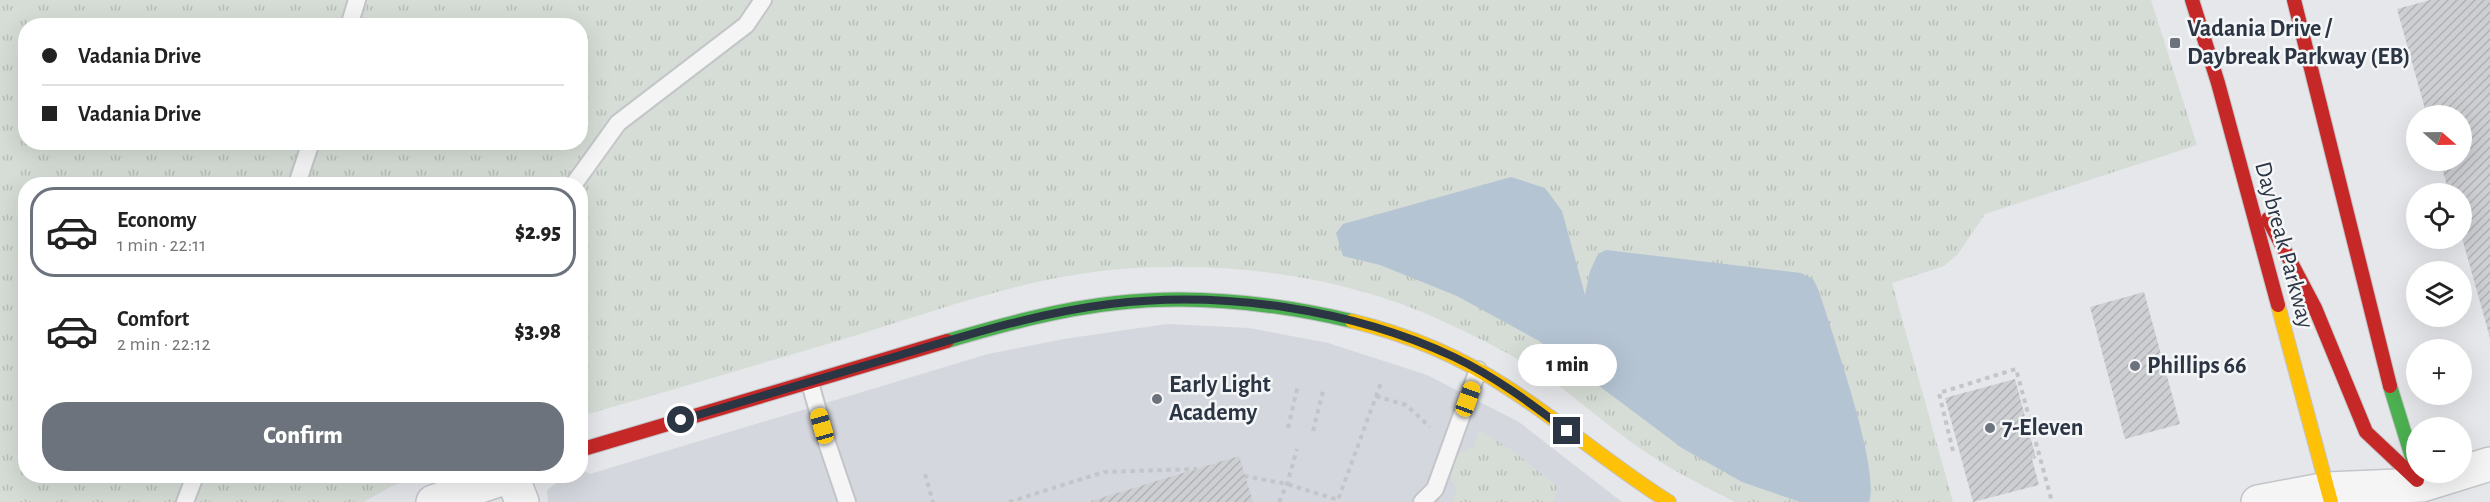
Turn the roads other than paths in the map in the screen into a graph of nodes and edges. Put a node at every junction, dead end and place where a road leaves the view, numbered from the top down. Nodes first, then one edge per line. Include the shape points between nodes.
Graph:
1 (357, 0) edge
2 (763, 0) edge
3 (2192, 0) edge
4 (2295, 0) edge
5 (351, 18) edge
6 (308, 150) edge
7 (2240, 167) junction
8 (299, 177) edge
9 (579, 177) edge
10 (1478, 369) junction
11 (810, 383) junction
12 (588, 448) edge
13 (2490, 464) edge
14 (192, 483) edge
15 (490, 483) edge
16 (514, 483) edge
17 (2417, 486) edge
18 (2332, 498) edge
19 (185, 502) edge
20 (434, 502) edge
21 (522, 502) edge
22 (847, 502) edge
23 (1422, 502) edge
24 (1669, 502) edge
25 (2258, 502) edge

1 - 5 lane
2 - 9 lane via 746,25 618,123
3 - 7 main road, Daybreak Parkway
4 - 17 main road
6 - 8 lane
7 - 17 main road via 2315,308 2366,432
7 - 18 main road, Daybreak Parkway
10 - 11 main road via 1426,345 1328,316 1248,304 1158,300 1081,308 1028,319
10 - 23 lane via 1435,489
10 - 24 main road
11 - 12 main road
11 - 22 lane
13 - 17 street
14 - 19 lane
15 - 20 street
16 - 21 street
17 - 18 street
18 - 25 street

